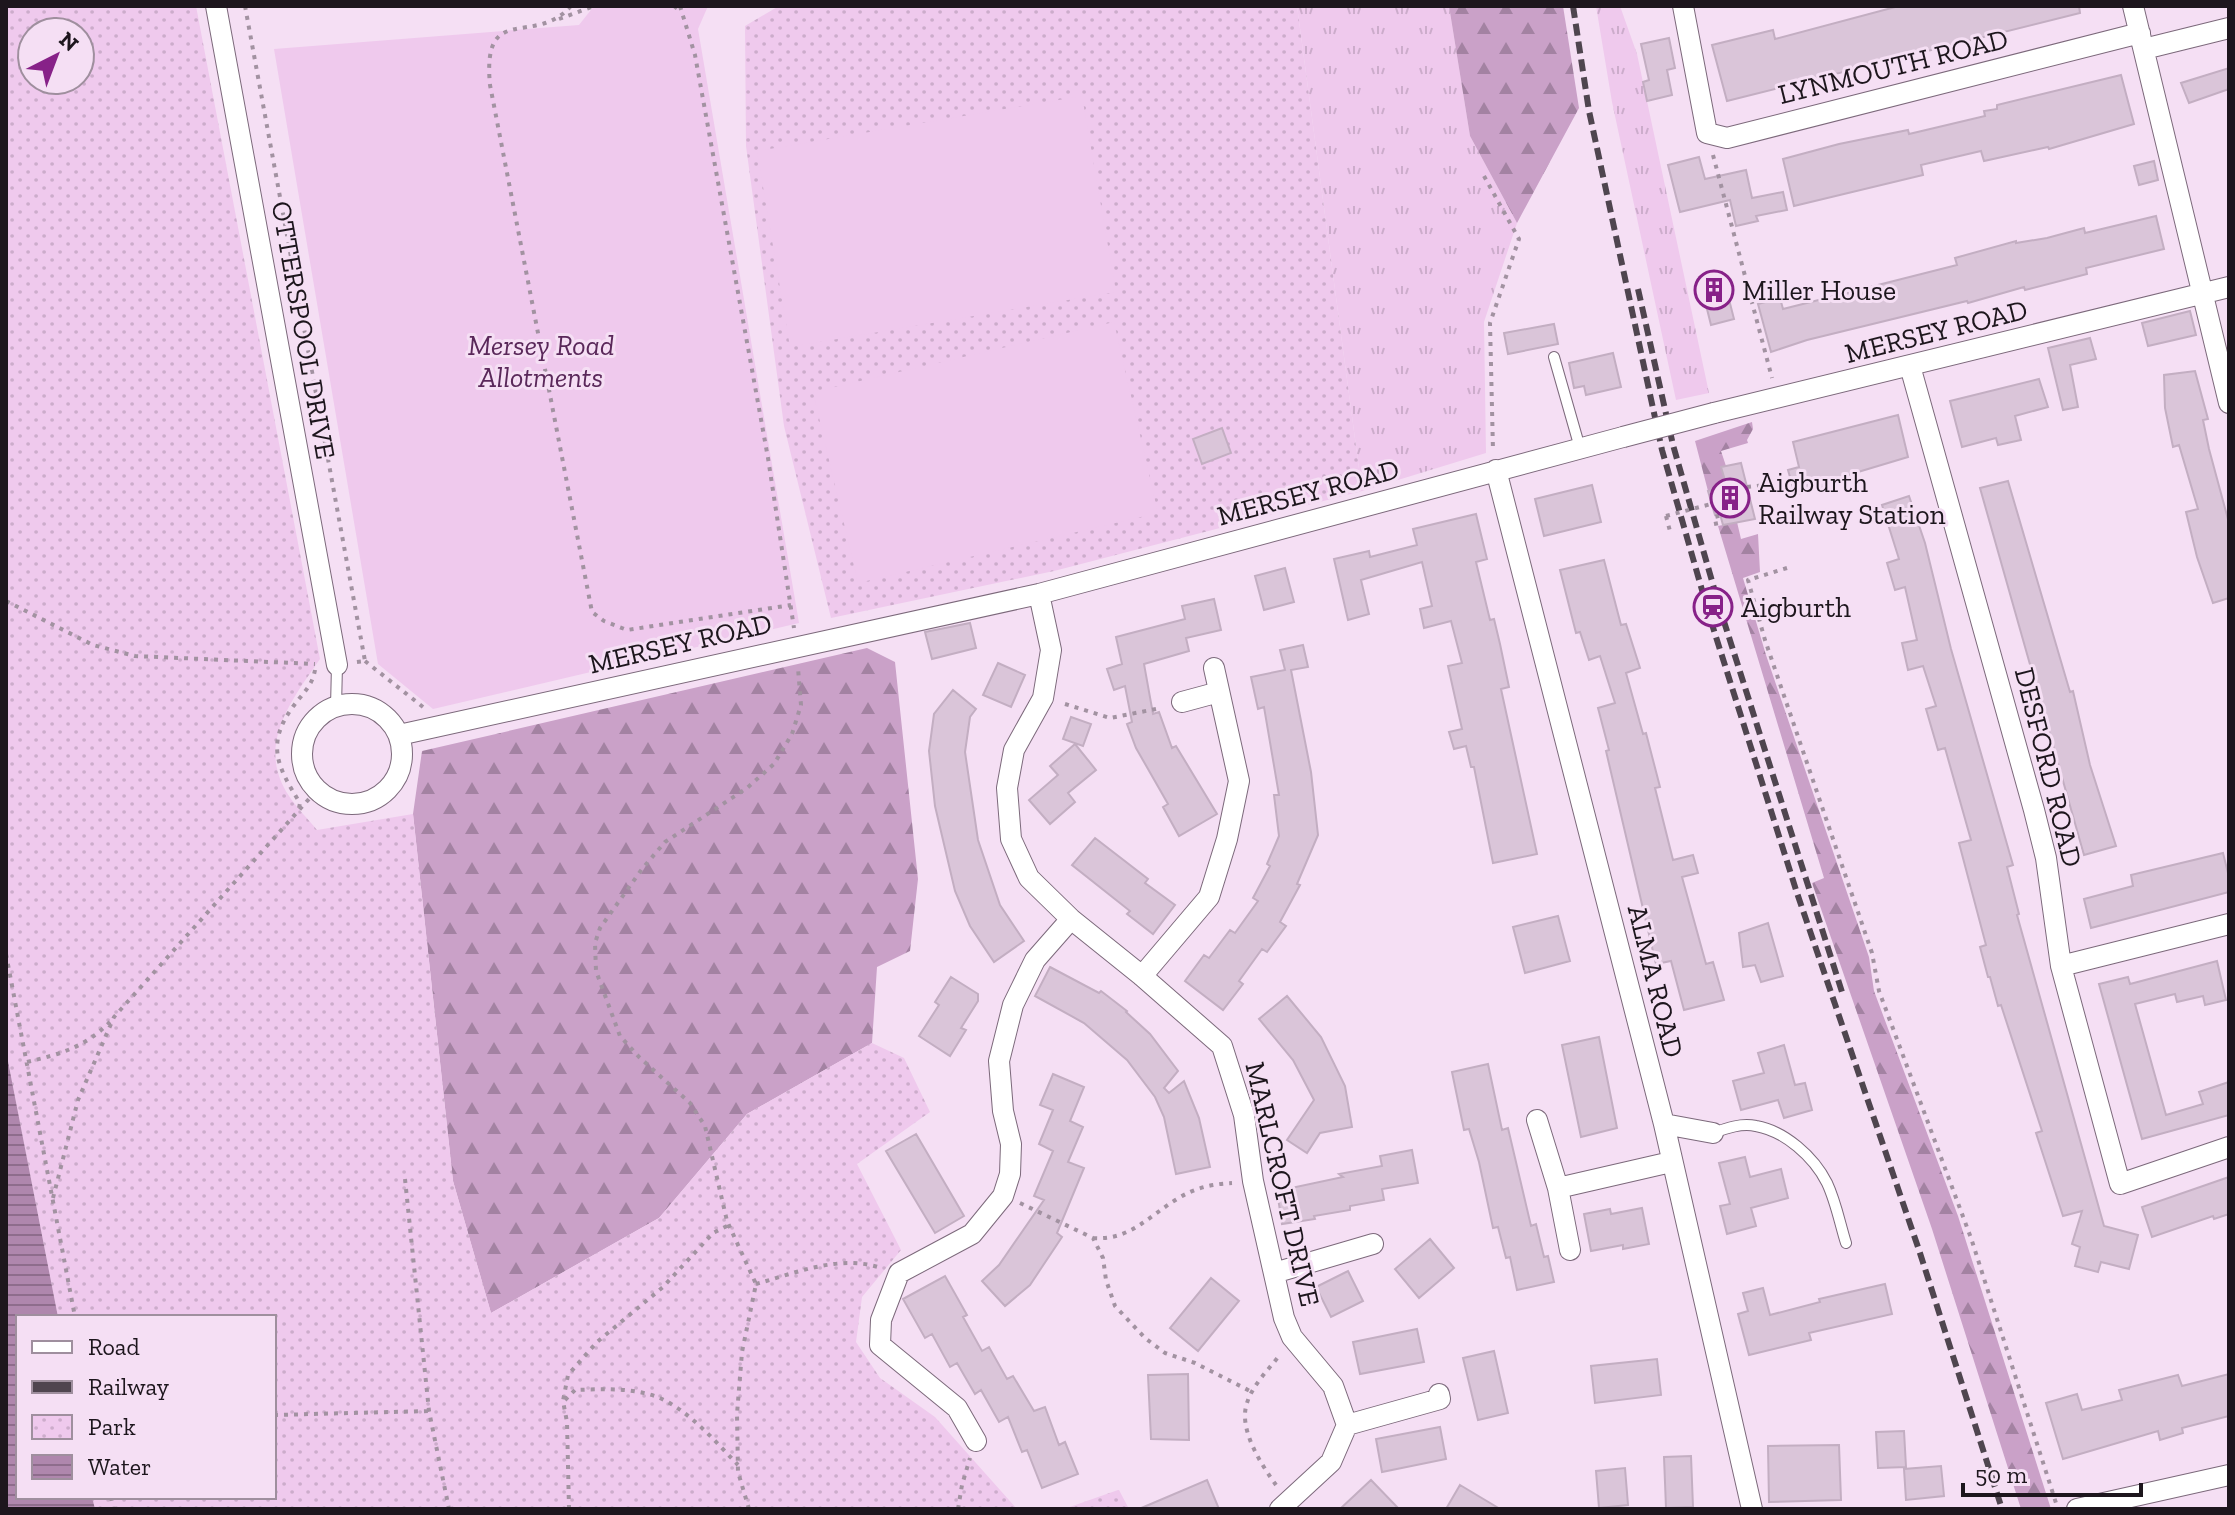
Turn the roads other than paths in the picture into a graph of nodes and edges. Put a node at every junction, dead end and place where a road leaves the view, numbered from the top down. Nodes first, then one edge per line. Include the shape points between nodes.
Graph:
1 (216, 6) edge
2 (1683, 6) edge
3 (2133, 6) edge
4 (2229, 28) edge
5 (2142, 41) junction
6 (2229, 287) edge
7 (2203, 294) junction
8 (1554, 357) dead end
9 (1910, 366) junction
10 (2229, 403) edge
11 (1580, 448) junction
12 (1496, 470) junction
13 (1039, 594) junction
14 (337, 665) joint
15 (1214, 668) dead end
16 (1219, 692) junction
17 (1182, 702) road end
18 (336, 707) junction
19 (399, 735) junction
20 (1071, 919) junction
21 (2229, 924) edge
22 (2061, 966) junction
23 (1142, 976) junction
24 (1537, 1120) dead end
25 (1664, 1124) junction
26 (1713, 1133) joint
27 (2229, 1147) edge
28 (1671, 1162) junction
29 (1558, 1188) junction
30 (1846, 1243) dead end
31 (1373, 1244) dead end
32 (1570, 1250) dead end
33 (1274, 1273) junction
34 (1439, 1394) dead end
35 (1347, 1425) junction
36 (976, 1441) road end
37 (2229, 1475) edge
38 (1284, 1506) edge
39 (1752, 1509) edge
40 (2077, 1509) edge

1 - 14 street, OTTERSPOOL DRIVE
2 - 5 street, LYNMOUTH ROAD via 1707,133 1727,138
3 - 5 street
4 - 5 street, LYNMOUTH ROAD
5 - 7 street
6 - 7 street, MERSEY ROAD
7 - 9 street, MERSEY ROAD
7 - 10 street
8 - 11 lane
9 - 11 street, MERSEY ROAD, bridge
9 - 22 street, DESFORD ROAD via 2037,822
11 - 12 street, MERSEY ROAD
12 - 13 street, MERSEY ROAD
12 - 25 street, ALMA ROAD
13 - 19 street, MERSEY ROAD
13 - 20 street, MARLCROFT DRIVE via 1051,650 1043,698 1014,750 1007,788 1011,839 1029,878
14 - 18 lane
15 - 16 street
16 - 17 street
16 - 23 street via 1239,781 1227,839 1209,897
18 - 19 street via 366,706 379,712
18 - 19 street via 310,727 302,760 307,777 332,800 366,803 381,795 400,768
20 - 23 street, MARLCROFT DRIVE
20 - 36 street via 1035,960 1013,1005 999,1061 1011,1144 1003,1196 972,1234 899,1273 881,1320 880,1345 957,1408
21 - 22 street
22 - 27 street, DESFORD ROAD via 2120,1184
23 - 33 street, MARLCROFT DRIVE via 1222,1046 1244,1115
24 - 29 street
25 - 26 street
25 - 28 street, ALMA ROAD
26 - 30 lane via 1757,1126 1808,1155 1827,1183
28 - 29 street
28 - 39 street, ALMA ROAD
29 - 32 street
31 - 33 street
33 - 35 street, MARLCROFT DRIVE via 1292,1337 1333,1386
34 - 35 street via 1440,1399
35 - 38 street via 1331,1462
37 - 40 street

